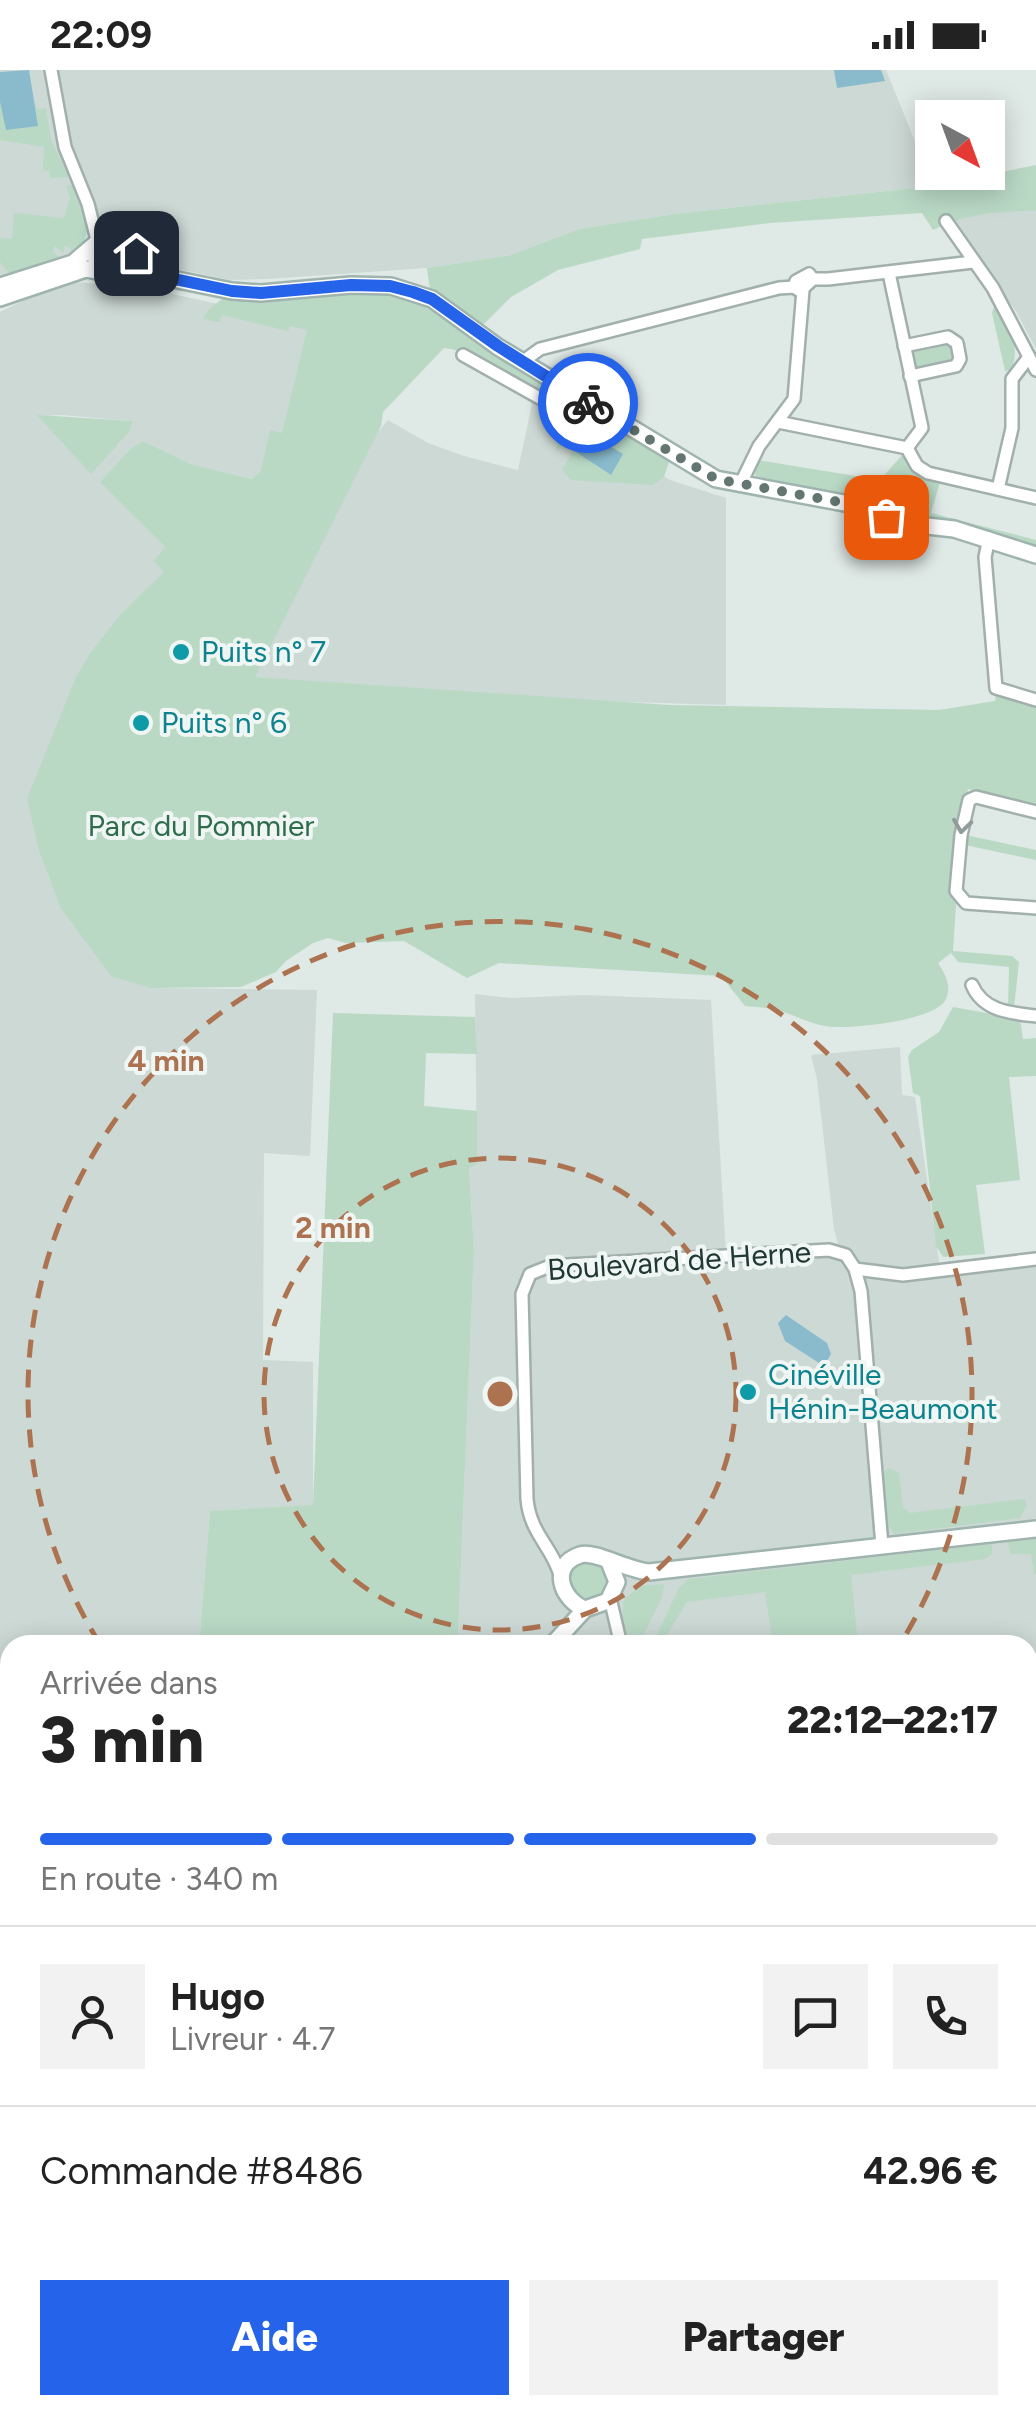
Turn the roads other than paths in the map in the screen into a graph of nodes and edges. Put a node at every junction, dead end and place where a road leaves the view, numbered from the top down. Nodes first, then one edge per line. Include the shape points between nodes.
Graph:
1 (51, 70) edge
2 (88, 204) junction
3 (946, 221) dead end
4 (114, 231) junction
5 (96, 243) junction
6 (136, 253) junction
7 (974, 262) junction
8 (103, 270) junction
9 (124, 271) junction
10 (889, 273) junction
11 (160, 276) junction
12 (0, 286) edge
13 (798, 288) junction
14 (0, 298) edge
15 (904, 346) junction
16 (462, 355) dead end
17 (522, 362) junction
18 (1033, 363) edge
19 (910, 376) junction
20 (572, 393) junction
21 (778, 422) junction
22 (907, 448) junction
23 (740, 485) junction
24 (998, 488) junction
25 (1036, 498) edge
26 (987, 543) junction
27 (1036, 559) edge
28 (1036, 700) edge
29 (1036, 812) edge
30 (1036, 908) edge
31 (972, 985) dead end
32 (1036, 1016) edge
33 (1036, 1259) edge
34 (856, 1269) junction
35 (1036, 1529) edge
36 (545, 1546) junction
37 (882, 1546) junction
38 (578, 1555) junction
39 (609, 1562) junction
40 (649, 1572) junction
41 (563, 1586) junction
42 (613, 1594) junction
43 (590, 1608) junction
44 (554, 1635) edge
45 (561, 1635) edge
46 (616, 1635) edge
47 (619, 1635) edge

1 - 2 street via 65,147
2 - 4 street
2 - 5 street
3 - 7 street
4 - 5 main road
4 - 6 main road via 130,237
5 - 8 main road via 94,257
5 - 12 main road via 74,262
6 - 9 main road
6 - 11 main road
7 - 10 street
7 - 18 street
8 - 9 main road
8 - 14 main road via 86,269
9 - 11 main road
10 - 13 street via 813,279
10 - 15 street
11 - 17 main road via 261,293 390,286 432,299
13 - 17 street via 540,349
13 - 21 street via 795,395
15 - 19 street
15 - 19 street via 948,337 957,343 956,366
16 - 20 street via 552,405
17 - 20 main road
18 - 24 street via 1012,379 1012,428
19 - 22 street via 922,430
20 - 23 main road via 700,472
21 - 22 street
21 - 23 street
22 - 24 street via 928,473
23 - 26 main road
24 - 25 street
26 - 27 main road
26 - 28 street via 996,688
29 -> 30 street via 969,800 956,891 966,902
31 - 32 street via 984,1004
33 - 34 street, Boulevard de Herne via 904,1275
34 - 36 street, Boulevard de Herne via 846,1255 829,1250 550,1266 530,1274 521,1303 527,1499
34 - 37 street
35 - 37 main road
36 - 38 street
36 - 41 street, Boulevard de Herne
37 - 40 main road
38 - 39 main road
38 - 41 main road via 567,1564
39 - 40 main road
39 - 42 main road via 616,1575
40 - 42 main road
41 - 43 main road via 576,1605
41 - 44 main road
42 - 43 main road
42 - 47 street
43 - 45 main road
43 - 46 street

